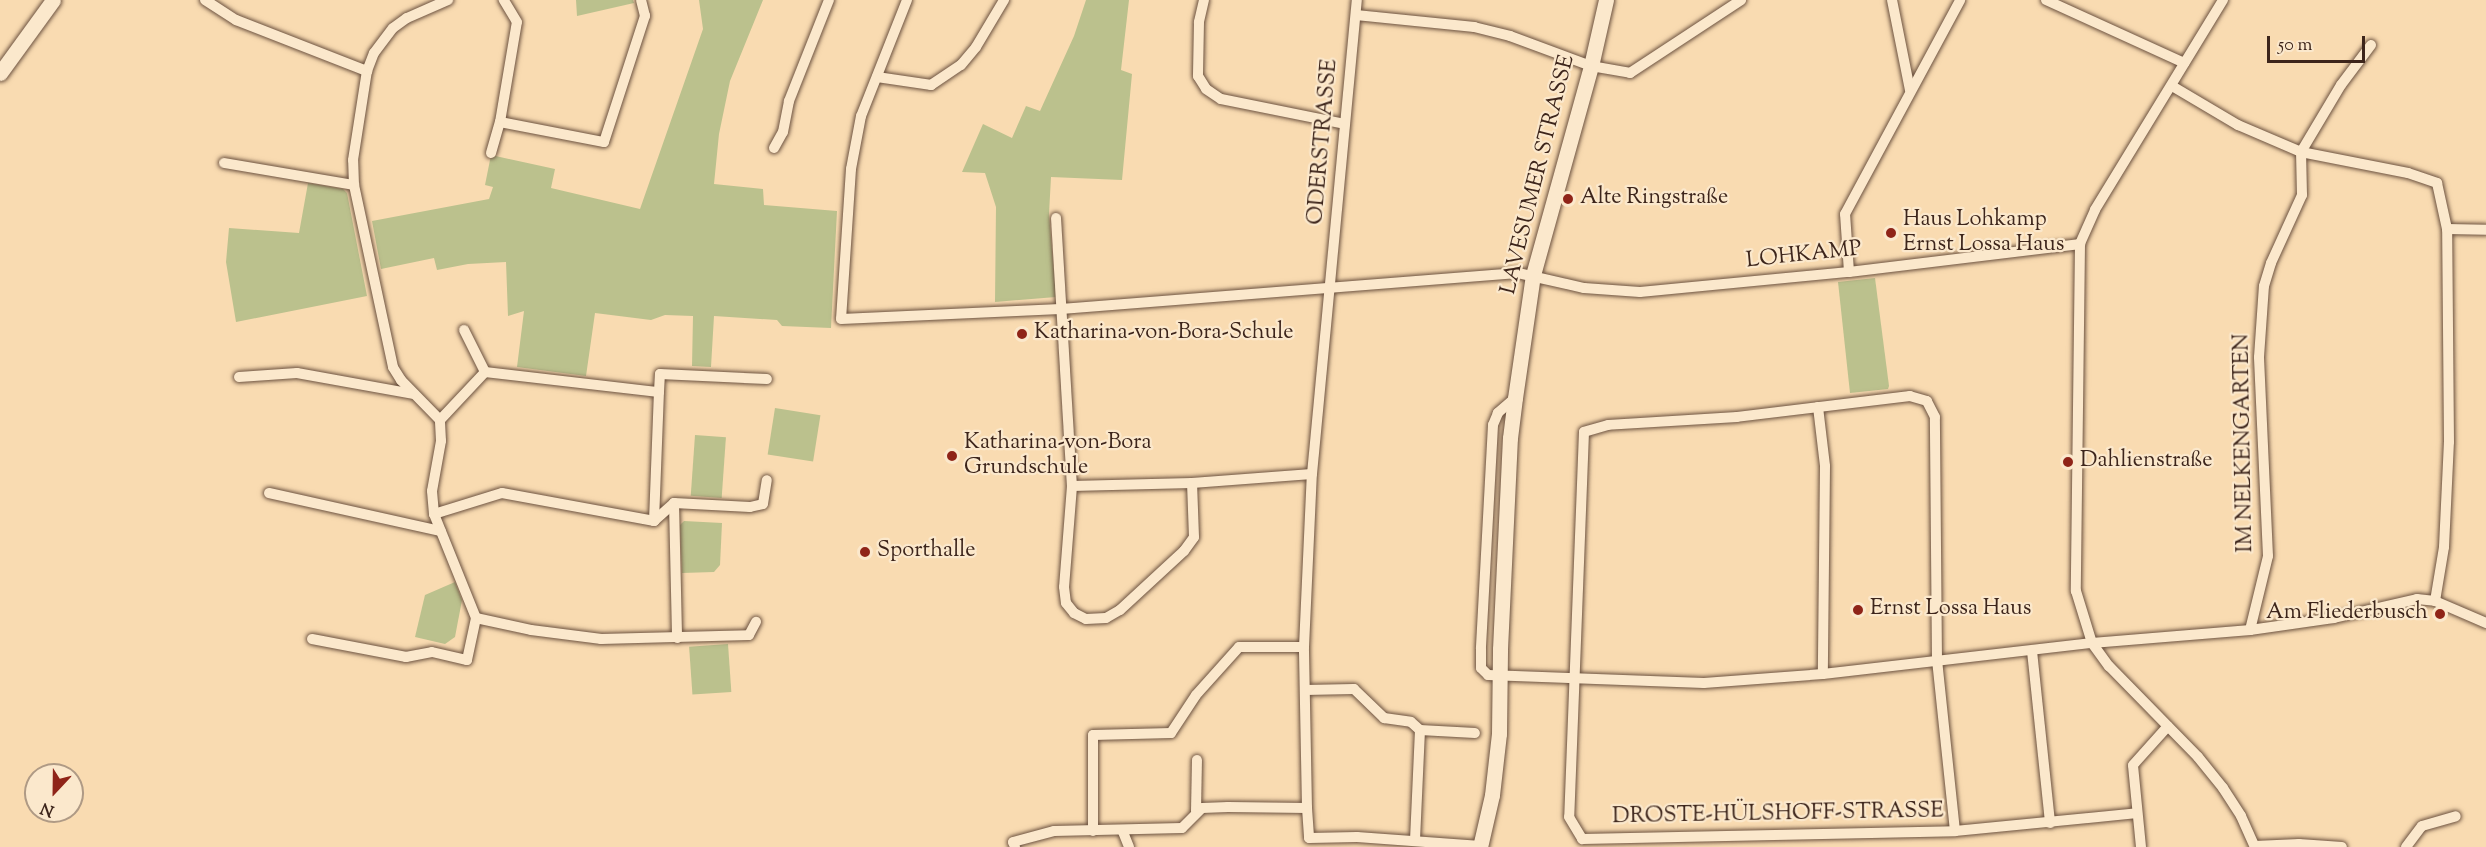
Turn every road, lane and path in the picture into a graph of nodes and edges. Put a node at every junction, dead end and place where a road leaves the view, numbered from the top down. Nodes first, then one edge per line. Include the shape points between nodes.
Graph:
1 (53, 0) edge
2 (205, 0) edge
3 (448, 0) edge
4 (504, 0) edge
5 (641, 0) edge
6 (829, 0) edge
7 (907, 0) edge
8 (1004, 0) edge
9 (1204, 0) edge
10 (1357, 0) edge
11 (1606, 0) edge
12 (1741, 0) edge
13 (1892, 0) edge
14 (1960, 0) edge
15 (2046, 0) edge
16 (2223, 0) edge
17 (1356, 15) junction
18 (2372, 45) dead end
19 (2184, 63) junction
20 (1591, 66) junction
21 (367, 71) junction
22 (0, 72) edge
23 (877, 77) junction
24 (2172, 86) junction
25 (1910, 90) junction
26 (500, 122) junction
27 (1345, 124) junction
28 (774, 148) dead end
29 (2301, 152) junction
30 (491, 153) dead end
31 (224, 163) dead end
32 (354, 185) junction
33 (1056, 218) dead end
34 (2447, 229) junction
35 (2486, 230) edge
36 (2080, 244) junction
37 (1849, 272) junction
38 (1533, 275) junction
39 (1331, 288) junction
40 (1060, 309) junction
41 (464, 330) dead end
42 (485, 372) junction
43 (239, 377) dead end
44 (768, 379) dead end
45 (659, 392) junction
46 (414, 394) junction
47 (1818, 407) junction
48 (440, 420) junction
49 (1312, 474) junction
50 (767, 480) dead end
51 (1192, 483) junction
52 (1072, 486) junction
53 (269, 493) dead end
54 (674, 503) junction
55 (434, 514) junction
56 (654, 521) junction
57 (441, 531) junction
58 (2435, 602) junction
59 (476, 618) junction
60 (756, 622) dead end
61 (2486, 623) edge
62 (2250, 630) junction
63 (677, 638) junction
64 (312, 639) dead end
65 (2092, 643) junction
66 (1304, 646) junction
67 (2032, 651) junction
68 (1937, 661) junction
69 (1823, 674) junction
70 (1500, 676) junction
71 (1575, 680) junction
72 (1305, 690) junction
73 (2168, 726) junction
74 (1420, 730) junction
75 (1475, 733) dead end
76 (1197, 760) dead end
77 (1307, 807) junction
78 (1196, 811) junction
79 (2137, 813) junction
80 (2456, 816) dead end
81 (2050, 823) junction
82 (1093, 831) junction
83 (1955, 831) junction
84 (1123, 832) junction
85 (1415, 840) junction
86 (1309, 843) edge
87 (1015, 847) edge
88 (1129, 847) edge
89 (1480, 847) edge
90 (2142, 847) edge
91 (2255, 847) edge
92 (2342, 847) edge
93 (2406, 847) edge

1 - 22 street
2 - 21 street via 236,20
3 - 21 street via 406,18 393,28 374,53
4 - 26 street via 517,22
5 - 26 street via 645,16 604,142
6 - 28 street
7 - 23 street
8 - 23 street via 961,65 931,85
9 - 27 street via 1198,22 1198,76 1206,89 1221,99
10 - 17 street, ODERSTRASSE
11 - 20 street, LAVESUMER STRASSE
12 - 20 street via 1630,73
13 - 25 street
14 - 25 street
15 - 19 street
16 - 19 street
17 - 20 street via 1474,27
17 - 27 street, ODERSTRASSE
18 - 29 street via 2341,85
19 - 24 street
20 - 38 street, LAVESUMER STRASSE
21 - 32 street via 353,160
23 - 40 street via 861,116 851,169 841,319
24 - 29 street via 2238,126
24 - 36 street via 2095,210
25 - 37 street via 1845,214
26 - 30 street
27 - 39 street, ODERSTRASSE
29 - 34 street via 2408,173 2437,183
29 - 62 street, IM NELKENGARTEN via 2302,195 2264,286 2259,357 2268,556
31 - 32 street
32 - 46 street via 393,367
33 - 40 street
34 - 35 street
34 - 58 street via 2449,442 2444,547
36 - 37 street, LOHKAMP
36 - 65 street via 2076,591
37 - 38 street, LOHKAMP via 1640,292 1584,288
38 - 39 street
38 - 70 street, LAVESUMER STRASSE via 1510,438
39 - 40 street
39 - 49 street, ODERSTRASSE
40 - 52 street
41 - 42 street
42 - 45 street
42 - 48 street
43 - 46 street via 297,373
44 - 45 street via 660,374
45 - 56 street
46 - 48 street
47 - 68 street via 1910,396 1927,401 1934,410
47 - 69 street via 1825,466
47 - 71 street via 1737,417 1608,425 1584,432
48 - 55 street via 441,441 432,491
49 - 51 street
49 - 66 street, ODERSTRASSE
50 - 54 street via 763,504 750,507
51 - 52 street
51 - 52 street via 1194,537 1184,551 1120,610 1106,618 1086,619 1066,603 1064,587
53 - 57 street
54 - 56 street
54 - 63 street
55 - 56 street via 502,493
55 - 57 street
57 - 59 street
58 - 61 street
58 - 62 street via 2417,599 2334,618
59 - 63 street via 601,639
59 - 64 street via 467,660 432,652 406,657
60 - 63 street via 749,635
62 - 65 street
65 - 67 street
65 - 73 street
66 - 72 street, ODERSTRASSE
66 - 82 street via 1239,647 1196,695 1171,733 1093,735
67 - 68 street
67 - 81 street
68 - 69 street
68 - 83 street
69 - 71 street via 1704,683
70 - 71 street
70 - 89 street, LAVESUMER STRASSE via 1495,776
71 - 83 street, DROSTE-HÜLSHOFF-STRASSE via 1569,817 1582,839
72 - 74 street via 1354,689 1384,718 1411,722
72 - 77 street, ODERSTRASSE
73 - 79 street via 2133,765
73 - 91 street via 2223,788
74 - 75 street
74 - 85 street
76 - 78 street
77 - 78 street
77 - 86 street, ODERSTRASSE
78 - 84 street via 1182,828
79 - 81 street, DROSTE-HÜLSHOFF-STRASSE
79 - 90 street
80 - 93 street via 2422,826
81 - 83 street, DROSTE-HÜLSHOFF-STRASSE
82 - 84 street
82 - 87 street via 1054,831 1013,842
84 - 88 street
85 - 86 street via 1357,837
85 - 89 street
91 - 92 street

